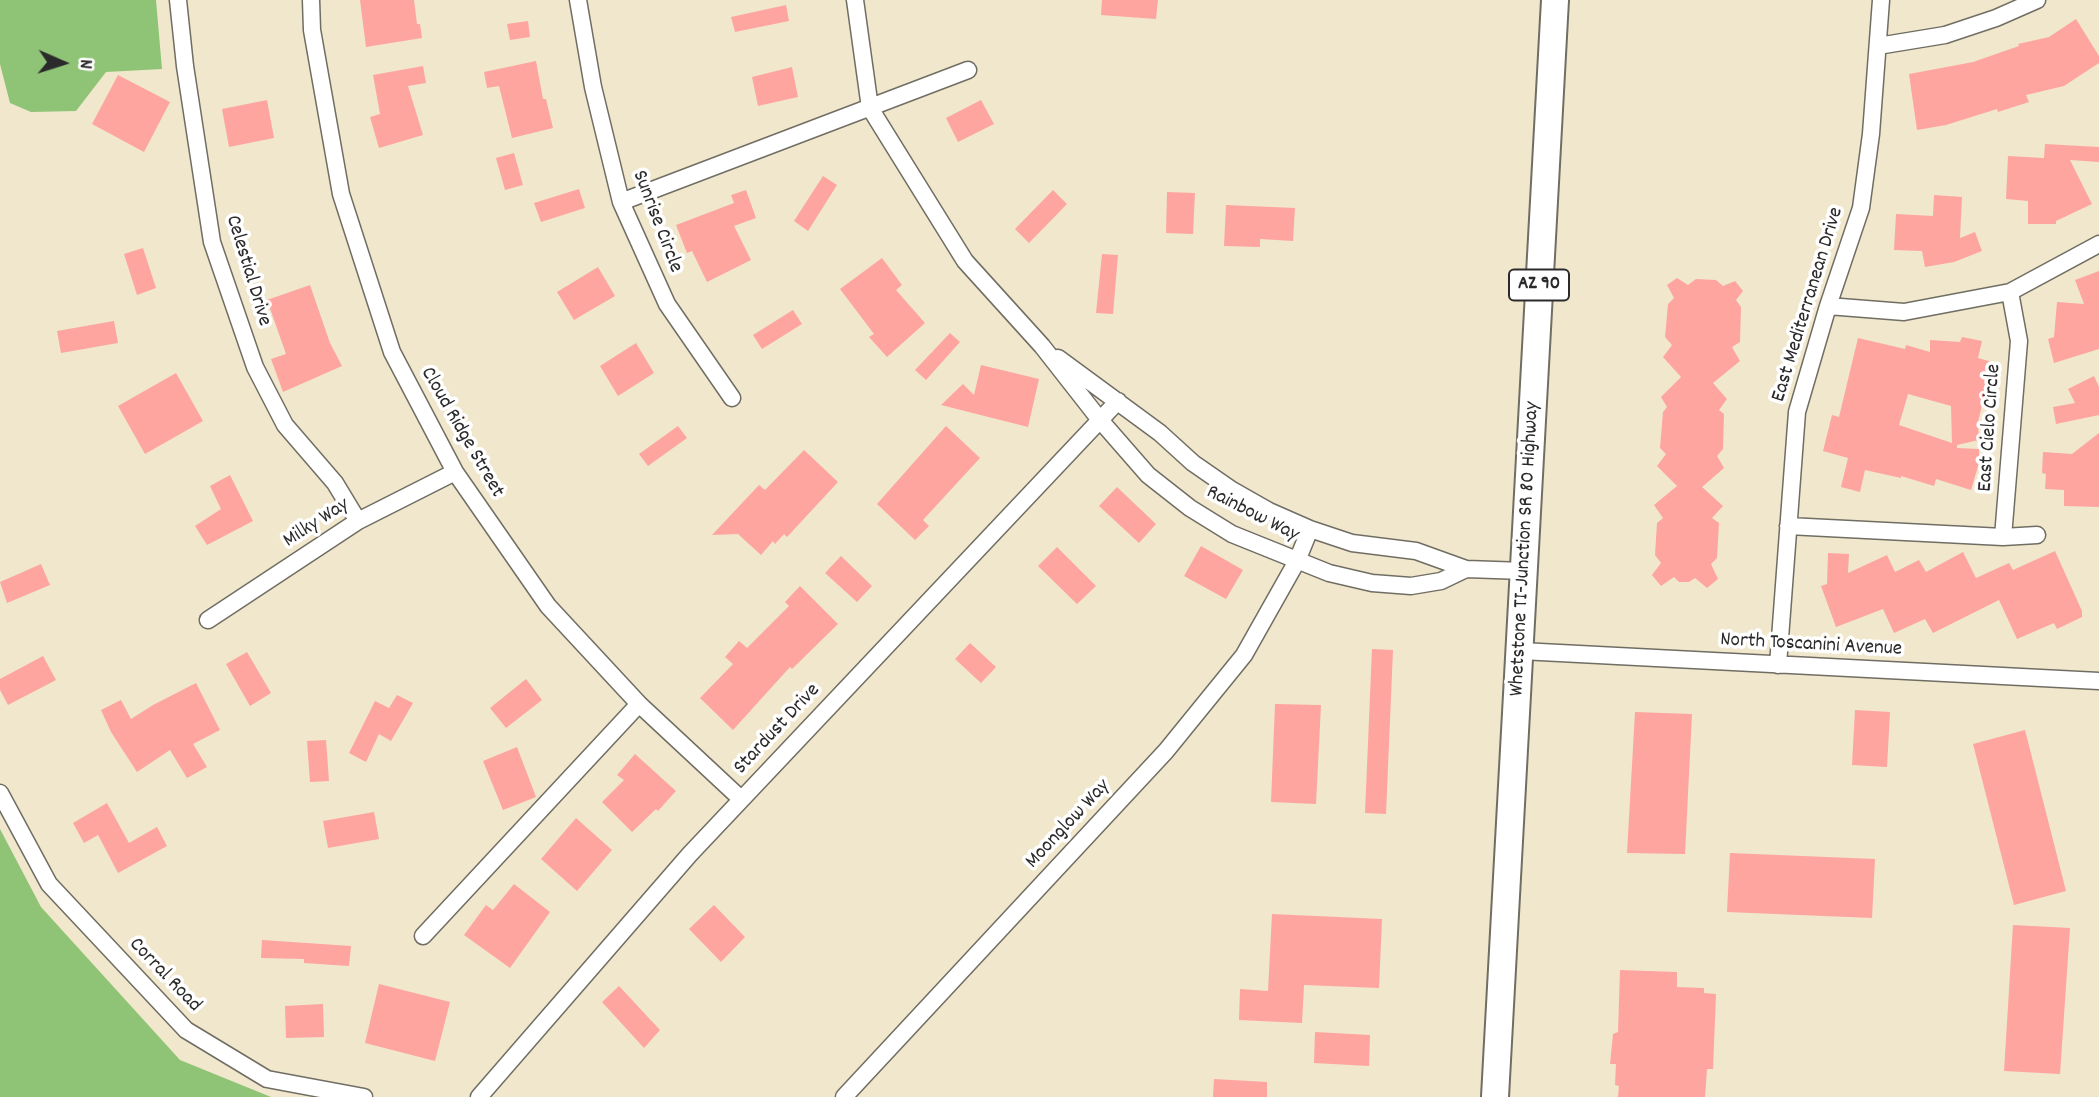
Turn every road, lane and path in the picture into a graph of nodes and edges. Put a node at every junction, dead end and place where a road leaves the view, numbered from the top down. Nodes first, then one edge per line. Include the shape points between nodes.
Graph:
1 (178, 0) edge
2 (311, 0) edge
3 (578, 0) edge
4 (855, 0) edge
5 (1555, 0) edge
6 (1881, 0) edge
7 (2038, 0) edge
8 (1878, 46) junction
9 (968, 70) dead end
10 (870, 108) junction
11 (621, 202) junction
12 (2099, 244) edge
13 (2010, 292) junction
14 (1828, 306) junction
15 (1042, 346) junction
16 (732, 398) dead end
17 (1118, 401) junction
18 (1100, 420) junction
19 (454, 472) junction
20 (358, 522) junction
21 (1788, 526) junction
22 (1310, 528) junction
23 (2037, 535) dead end
24 (2003, 537) junction
25 (1297, 561) junction
26 (1466, 569) junction
27 (1524, 571) junction
28 (208, 620) dead end
29 (1521, 651) junction
30 (1778, 665) junction
31 (2099, 681) edge
32 (639, 704) junction
33 (0, 793) edge
34 (741, 799) junction
35 (422, 936) dead end
36 (365, 1097) edge
37 (480, 1097) edge
38 (844, 1097) edge
39 (1496, 1097) edge

1 - 20 street, Celestial Drive via 212,243 255,367 285,425 335,483
2 - 19 street, Cloud Ridge Street via 312,30 341,194 392,352
3 - 11 street, Sunrise Circle
4 - 10 street, Rainbow Way
5 - 27 highway, Whetstone TI-Junction SR 80 Highway / AZ 90
6 - 8 street, East Mediterranean Drive
7 - 8 street via 1945,35
8 - 14 street, East Mediterranean Drive via 1861,208
9 - 10 street
10 - 11 street
10 - 15 street, Rainbow Way via 965,261
11 - 16 street, Sunrise Circle via 667,304
12 - 13 street
13 - 14 street via 1904,312
13 - 24 street, East Cielo Circle via 2019,341
14 - 21 street, East Mediterranean Drive via 1797,412
15 - 17 street, Rainbow Way
15 - 18 street, Rainbow Way
17 - 18 street, Stardust Drive
17 - 22 street, Rainbow Way via 1193,464 1232,490
18 - 25 street, Rainbow Way via 1148,475 1190,508 1232,534
18 - 34 street, Stardust Drive
19 - 20 street, Milky Way
19 - 32 street, Cloud Ridge Street via 548,606
20 - 28 street, Milky Way
21 - 24 street
21 - 30 street, East Mediterranean Drive
22 - 25 street, Moonglow Way
22 - 26 street, Rainbow Way via 1352,543 1416,551
23 - 24 street
25 - 26 street, Rainbow Way via 1372,583 1410,586 1441,581
25 - 38 street, Moonglow Way via 1244,655 1166,751
26 - 27 street, Rainbow Way
27 - 29 highway, Whetstone TI-Junction SR 80 Highway / AZ 90
29 - 30 street, North Toscanini Avenue
29 - 39 highway, Whetstone TI-Junction SR 80 Highway / AZ 90
30 - 31 street, North Toscanini Avenue
32 - 34 street, Cloud Ridge Street
32 - 35 street
33 - 36 street, Corral Road via 49,884 186,1030 267,1079
34 - 37 street, Stardust Drive

